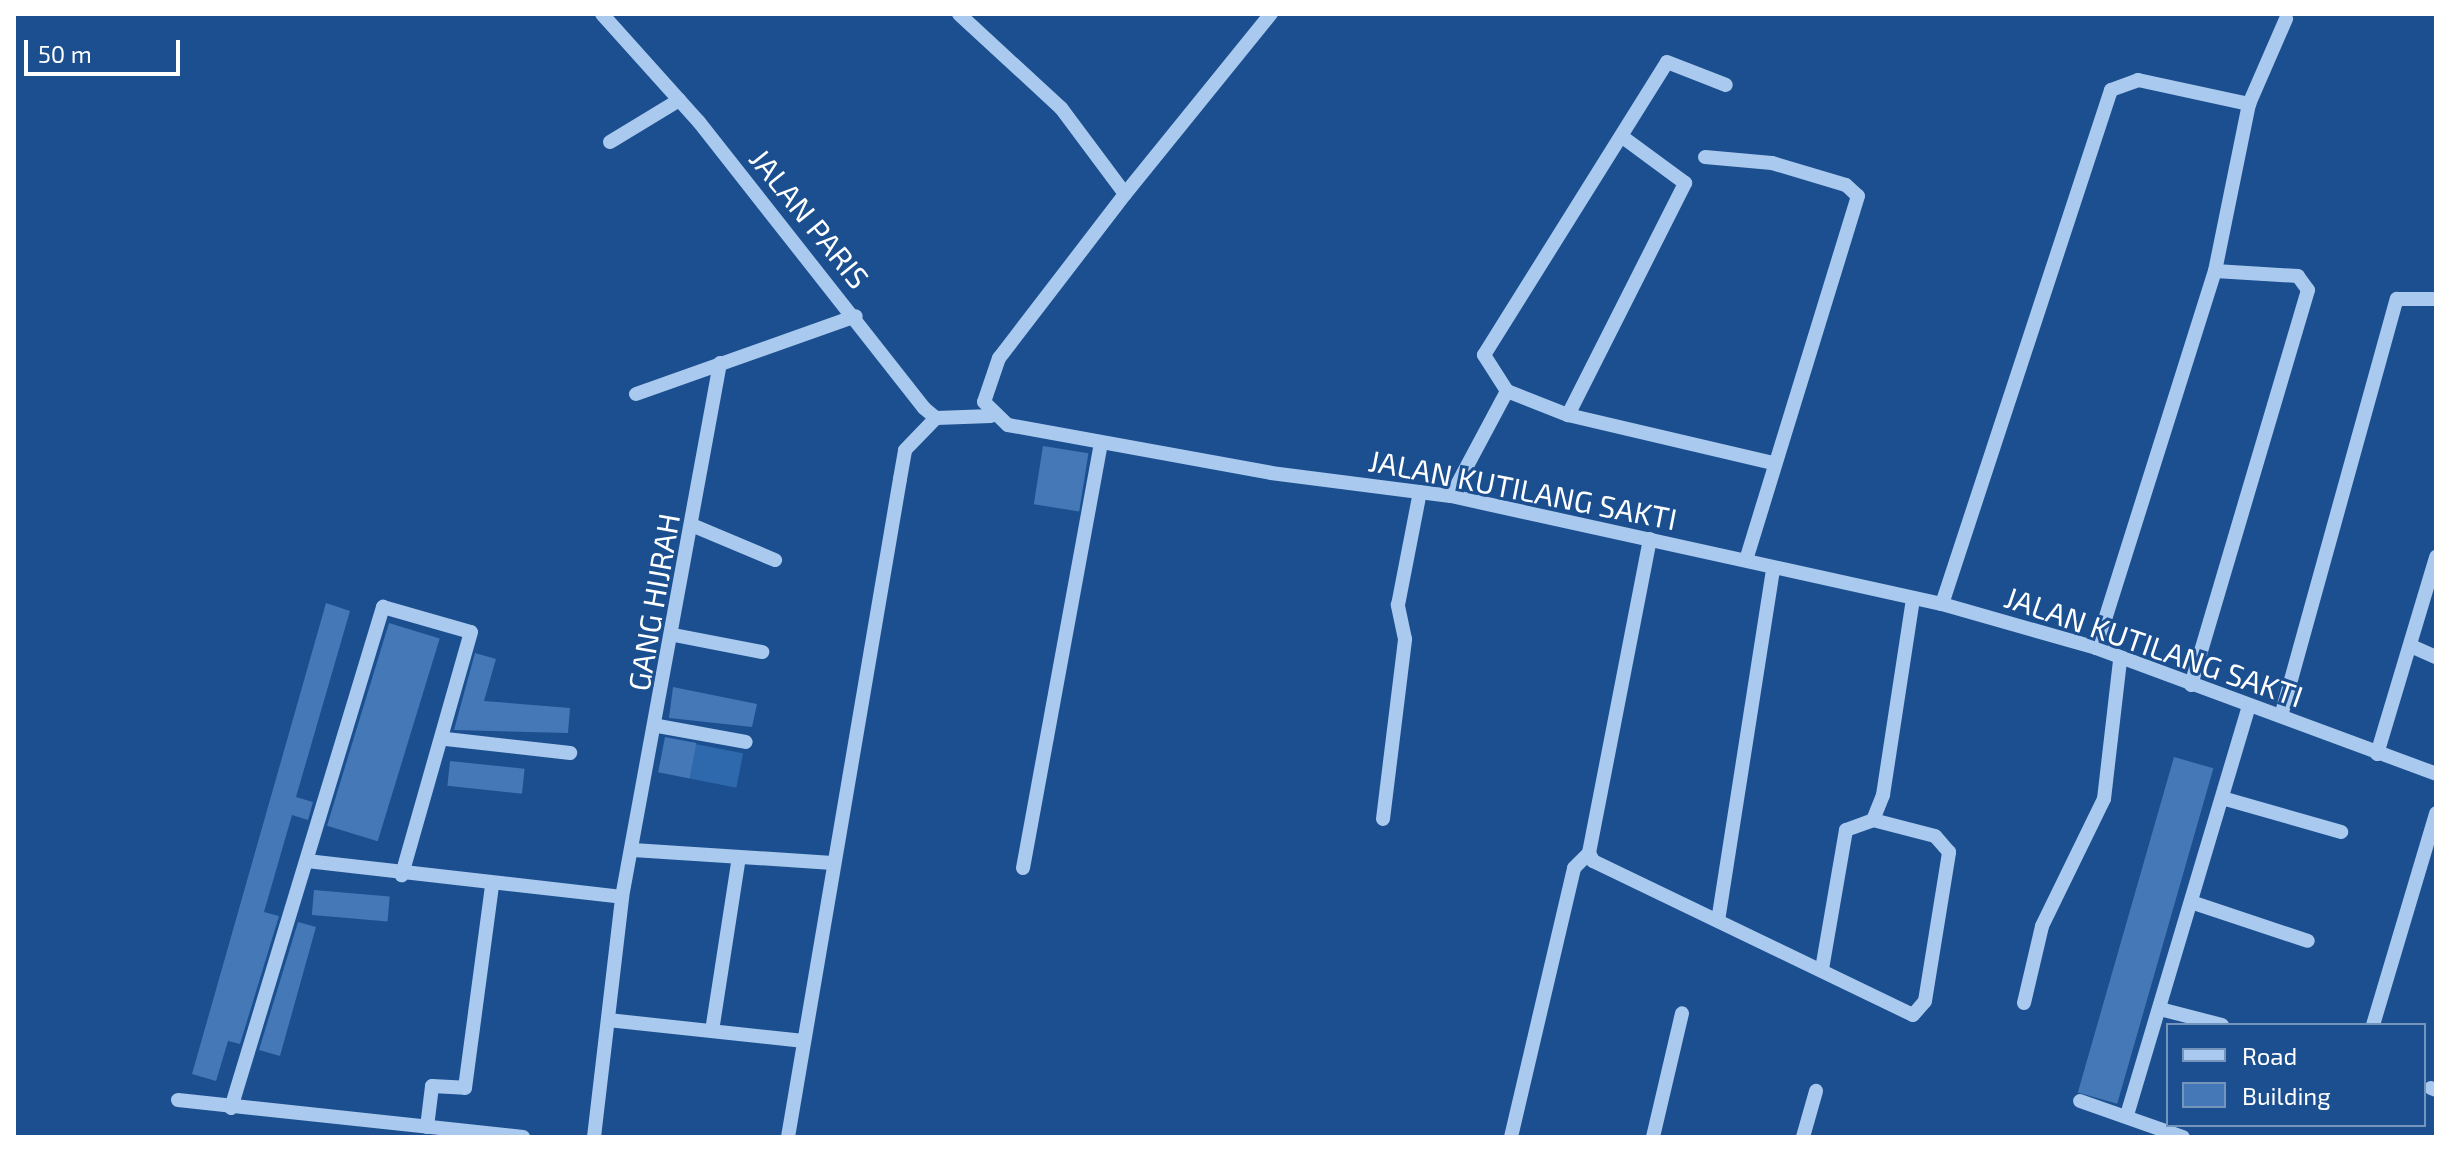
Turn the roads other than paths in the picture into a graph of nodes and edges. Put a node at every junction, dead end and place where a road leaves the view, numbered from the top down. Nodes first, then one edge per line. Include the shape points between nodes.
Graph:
1 (602, 14) edge
2 (959, 14) edge
3 (1271, 14) edge
4 (2286, 19) dead end
5 (1726, 85) dead end
6 (679, 100) junction
7 (2249, 104) junction
8 (1621, 136) junction
9 (610, 142) dead end
10 (1705, 157) dead end
11 (1125, 194) junction
12 (2215, 271) junction
13 (2436, 299) edge
14 (856, 316) junction
15 (720, 363) junction
16 (1507, 391) junction
17 (636, 394) dead end
18 (1568, 415) junction
19 (991, 416) junction
20 (936, 418) junction
21 (1101, 443) junction
22 (1773, 463) junction
23 (1420, 492) junction
24 (1451, 496) junction
25 (694, 526) junction
26 (1650, 539) junction
27 (2436, 557) edge
28 (1746, 559) junction
29 (775, 560) dead end
30 (1773, 568) junction
31 (1913, 598) junction
32 (1942, 604) junction
33 (674, 635) junction
34 (2411, 646) junction
35 (2096, 648) junction
36 (762, 652) dead end
37 (2436, 657) edge
38 (2120, 660) junction
39 (2191, 685) junction
40 (2248, 708) junction
41 (2281, 716) junction
42 (658, 726) junction
43 (446, 739) junction
44 (746, 742) dead end
45 (570, 753) dead end
46 (2377, 754) junction
47 (2436, 774) edge
48 (2222, 798) junction
49 (2436, 813) edge
50 (1383, 819) dead end
51 (1873, 820) junction
52 (2341, 832) dead end
53 (633, 850) junction
54 (1589, 853) junction
55 (739, 857) junction
56 (307, 861) junction
57 (833, 863) junction
58 (1023, 868) dead end
59 (402, 875) junction
60 (492, 885) junction
61 (622, 897) junction
62 (2191, 902) junction
63 (1718, 921) junction
64 (2308, 941) dead end
65 (1822, 969) junction
66 (2024, 1003) dead end
67 (2160, 1009) junction
68 (1682, 1013) dead end
69 (608, 1020) junction
70 (2214, 1023) edge
71 (2374, 1023) edge
72 (712, 1031) junction
73 (804, 1041) junction
74 (1816, 1091) dead end
75 (178, 1100) dead end
76 (2080, 1101) dead end
77 (231, 1108) junction
78 (2127, 1115) junction
79 (427, 1127) junction
80 (366, 1129) edge
81 (523, 1137) edge
82 (594, 1137) edge
83 (788, 1137) edge
84 (1511, 1137) edge
85 (1653, 1137) edge
86 (1803, 1137) edge
87 (2183, 1137) edge

1 - 6 street, JALAN PARIS
2 - 11 street via 1061,108
3 - 11 street
4 - 7 street
5 - 8 street via 1667,62
6 - 9 street
6 - 14 street, JALAN PARIS
7 - 12 street
7 - 32 street via 2138,80 2111,90
8 - 16 street via 1484,355
8 - 18 street via 1685,183
10 - 22 street via 1772,163 1846,185 1858,196
11 - 19 street via 999,358 986,385
12 - 35 street
12 - 39 street via 2298,276 2308,290
13 - 41 street via 2397,299
14 - 15 street
14 - 20 street, JALAN PARIS
15 - 17 street
15 - 25 street, GANG HIJRAH
16 - 18 street
16 - 24 street
18 - 22 street
19 - 20 street
19 - 21 street, JALAN KUTILANG SAKTI
20 - 57 street via 905,450
21 - 23 street, JALAN KUTILANG SAKTI
21 - 58 street
22 - 28 street
23 - 24 street, JALAN KUTILANG SAKTI
23 - 50 street via 1398,605 1405,639
24 - 26 street, JALAN KUTILANG SAKTI
25 - 29 street
25 - 33 street, GANG HIJRAH
26 - 28 street, JALAN KUTILANG SAKTI
26 - 54 street
27 - 34 street
28 - 30 street, JALAN KUTILANG SAKTI
30 - 31 street, JALAN KUTILANG SAKTI
30 - 63 street
31 - 32 street, JALAN KUTILANG SAKTI
31 - 51 street
32 - 35 street, JALAN KUTILANG SAKTI
33 - 36 street
33 - 42 street, GANG HIJRAH
34 - 37 street
34 - 46 street
35 - 38 street, JALAN KUTILANG SAKTI
38 - 39 street, JALAN KUTILANG SAKTI
38 - 66 street via 2104,799 2042,926
39 - 40 street, JALAN KUTILANG SAKTI
40 - 41 street, JALAN KUTILANG SAKTI
40 - 48 street
41 - 46 street, JALAN KUTILANG SAKTI
42 - 44 street
42 - 53 street, GANG HIJRAH
43 - 45 street
43 - 56 street via 471,628 380,607
43 - 59 street
46 - 47 street, JALAN KUTILANG SAKTI
48 - 52 street
48 - 62 street
49 - 71 street
51 - 65 street via 1846,830
51 - 65 street via 1935,836 1949,852 1925,1001 1906,1015
53 - 55 street
53 - 61 street, GANG HIJRAH
54 - 63 street via 1604,871
54 - 84 street via 1574,868
55 - 57 street
55 - 72 street
56 - 59 street
56 - 77 street
57 - 73 street
59 - 60 street
60 - 61 street
60 - 79 street via 465,1088 432,1086
61 - 69 street, GANG HIJRAH
62 - 64 street
62 - 67 street
63 - 65 street
67 - 70 street
67 - 78 street
68 - 85 street
69 - 72 street
69 - 82 street, GANG HIJRAH
72 - 73 street
73 - 83 street
74 - 86 street
75 - 77 street
76 - 78 street
77 - 80 street
78 - 87 street
79 - 80 street
79 - 81 street

